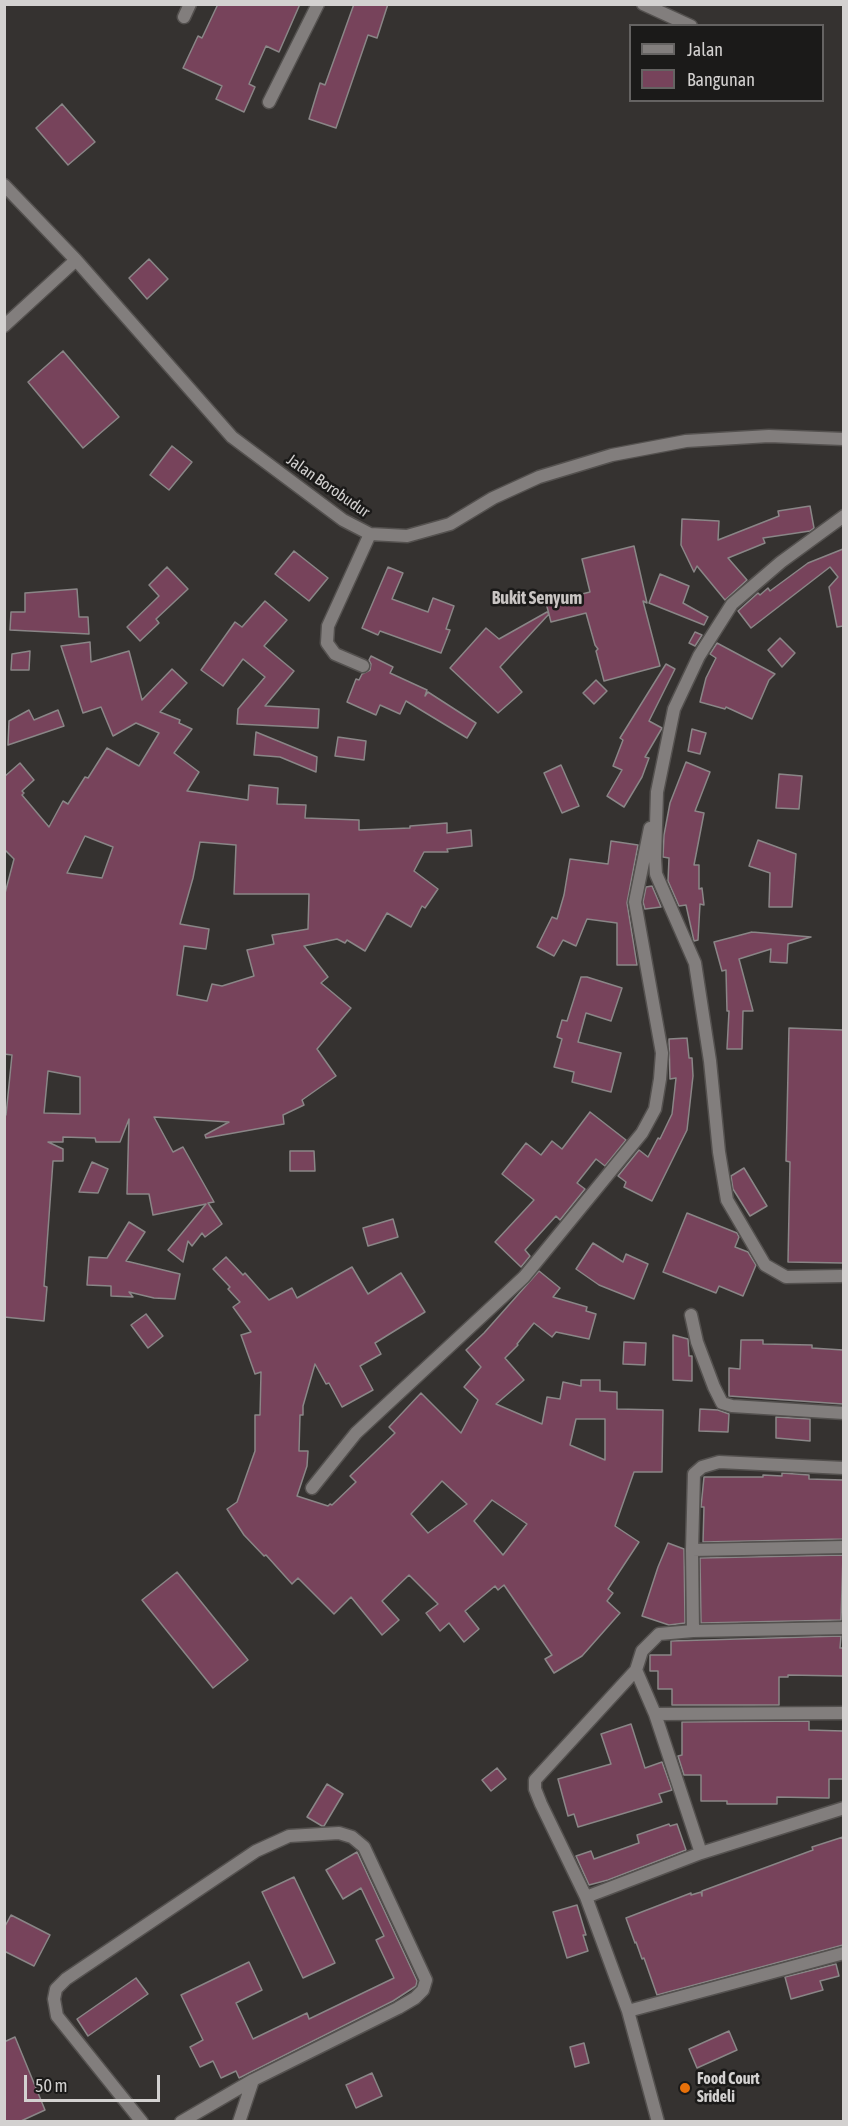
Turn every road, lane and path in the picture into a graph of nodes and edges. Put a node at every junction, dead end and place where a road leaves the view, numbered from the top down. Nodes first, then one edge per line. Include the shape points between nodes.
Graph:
1 (190, 4) edge
2 (318, 4) edge
3 (644, 4) edge
4 (184, 17) dead end
5 (687, 24) edge
6 (269, 102) dead end
7 (4, 185) edge
8 (76, 260) junction
9 (4, 326) edge
10 (843, 439) edge
11 (843, 516) edge
12 (370, 534) junction
13 (363, 666) dead end
14 (657, 792) junction
15 (841, 1276) dead end
16 (691, 1315) dead end
17 (843, 1413) edge
18 (843, 1468) edge
19 (312, 1488) dead end
20 (843, 1547) edge
21 (692, 1550) junction
22 (843, 1628) edge
23 (693, 1631) junction
24 (636, 1670) junction
25 (843, 1713) edge
26 (655, 1714) junction
27 (843, 1808) edge
28 (701, 1853) junction
29 (586, 1897) junction
30 (843, 1953) edge
31 (628, 2011) junction
32 (253, 2080) junction
33 (142, 2121) edge
34 (181, 2121) edge
35 (239, 2121) edge
36 (658, 2121) edge

1 - 4 street
2 - 6 street
3 - 5 street
7 - 8 street, Jalan Borobudur
8 - 9 street
8 - 12 street, Jalan Borobudur via 232,437 343,520
10 - 12 street, Jalan Borobudur via 745,437 686,441 612,454 539,477 450,524 407,536
11 - 14 street via 732,604 699,656 674,709
12 - 13 street via 328,626 327,643 335,654
14 - 15 street via 656,874 695,963 727,1200 765,1265 786,1277
14 - 19 street via 635,902 662,1053 654,1109 642,1133 524,1277 356,1434
16 - 17 street via 696,1342 722,1403
18 - 21 street via 719,1462 702,1467 694,1474
20 - 21 street
21 - 23 street
22 - 23 street
23 - 24 street via 659,1634 642,1651
24 - 26 street
24 - 29 street via 535,1780 541,1804
25 - 26 street
26 - 28 street
27 - 28 street
28 - 29 street
29 - 31 street
30 - 31 street
31 - 36 street
32 - 33 street via 398,2008 423,1990 426,1980 364,1847 352,1837 339,1833 289,1836 256,1851 56,1989 57,2016
32 - 34 street
32 - 35 street

